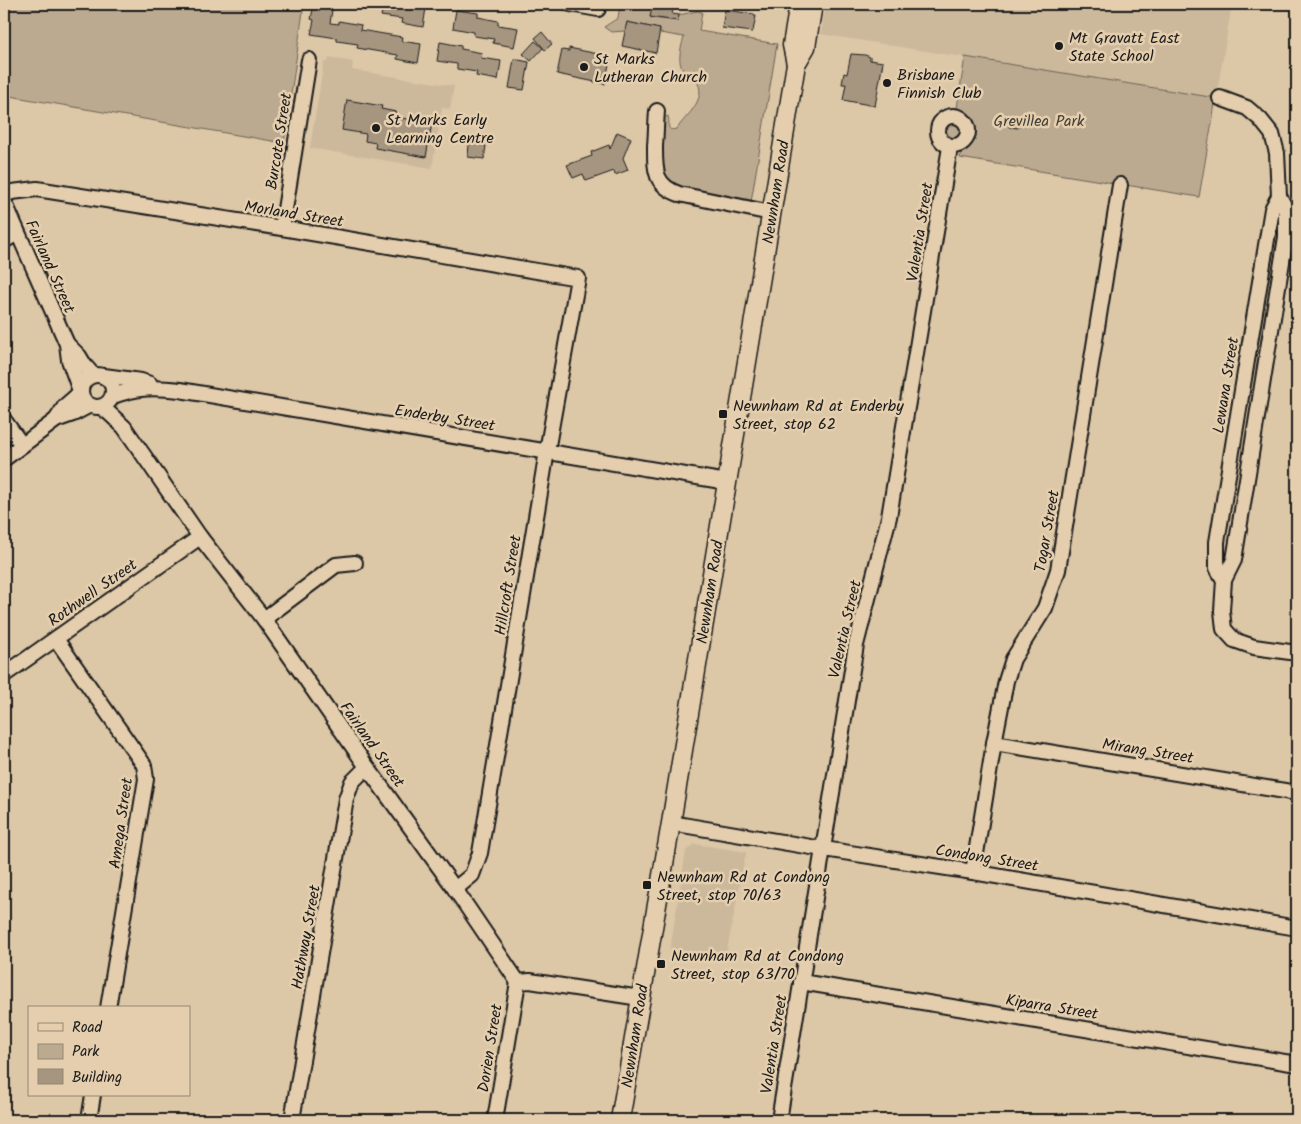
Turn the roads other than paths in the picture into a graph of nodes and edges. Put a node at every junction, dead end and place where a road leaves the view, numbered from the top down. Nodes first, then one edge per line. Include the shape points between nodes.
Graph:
1 (570, 4) edge
2 (799, 4) edge
3 (813, 4) edge
4 (598, 9) dead end
5 (309, 60) dead end
6 (796, 64) junction
7 (1220, 98) dead end
8 (657, 111) dead end
9 (950, 147) dead end
10 (1120, 185) dead end
11 (4, 195) edge
12 (1280, 196) junction
13 (4, 201) edge
14 (771, 213) junction
15 (282, 228) junction
16 (17, 233) junction
17 (4, 241) edge
18 (578, 278) joint
19 (67, 344) junction
20 (99, 376) junction
21 (158, 387) junction
22 (81, 391) junction
23 (112, 396) junction
24 (95, 406) junction
25 (4, 420) edge
26 (56, 420) junction
27 (124, 427) junction
28 (22, 445) junction
29 (547, 451) junction
30 (4, 459) edge
31 (727, 482) junction
32 (200, 537) junction
33 (355, 563) dead end
34 (1224, 580) junction
35 (264, 619) junction
36 (56, 639) junction
37 (1297, 653) edge
38 (4, 675) edge
39 (994, 743) junction
40 (367, 767) junction
41 (1297, 792) edge
42 (670, 822) junction
43 (823, 849) junction
44 (973, 872) junction
45 (455, 889) junction
46 (1297, 928) edge
47 (518, 982) junction
48 (801, 982) junction
49 (640, 998) junction
50 (108, 1006) edge
51 (1297, 1064) edge
52 (93, 1096) edge
53 (89, 1120) edge
54 (292, 1120) edge
55 (495, 1120) edge
56 (620, 1120) edge
57 (780, 1120) edge

1 - 4 street
2 - 6 main road, Newnham Road via 792,45
3 - 6 main road, Newnham Road via 806,48
5 - 15 street, Burcote Street
6 - 14 main road, Newnham Road
7 - 12 street, Lewana Street via 1247,108 1272,134 1278,153
8 - 14 street via 655,170 665,187 679,194
9 - 43 street, Valentia Street via 889,517 856,645
10 - 39 street, Togar Street via 1058,570 1045,608 1013,659
11 - 15 street, Morland Street via 37,189
12 - 34 street, Lewana Street via 1286,209 1286,237 1234,560
12 - 34 street, Lewana Street via 1272,209 1217,542 1217,568
13 - 16 street, Fairland Street
14 - 31 main road, Newnham Road
15 - 18 street, Morland Street
16 - 17 street
16 - 19 street, Fairland Street
18 - 29 street, Hillcroft Street
19 - 20 street, Fairland Street via 85,366
19 - 22 street, Fairland Street via 69,360
20 - 21 street, Enderby Street via 141,381
20 - 22 street via 88,377
20 - 23 street via 112,384
21 - 23 street, Enderby Street
21 - 29 street, Enderby Street
22 - 24 street via 85,402
22 - 26 street
23 - 24 street via 106,405
23 - 27 street, Fairland Street
24 - 26 street
24 - 27 street, Fairland Street via 109,412
25 - 28 street
26 - 28 street
27 - 32 street, Fairland Street
28 - 30 street
29 - 31 street, Enderby Street
29 - 45 street, Hillcroft Street via 480,853 472,875
31 - 42 main road, Newnham Road
32 - 35 street, Fairland Street
32 - 36 street, Rothwell Street
33 - 35 street via 336,565
34 - 37 street, Lewana Street via 1224,629 1234,640
35 - 40 street, Fairland Street
36 - 38 street, Rothwell Street
36 - 50 street, Amega Street via 144,764 146,779
39 - 41 street, Mirang Street
39 - 44 street, Togar Street
40 - 45 street, Fairland Street
40 - 54 street, Hathway Street via 352,782 346,799
42 - 43 street, Condong Street
42 - 49 main road, Newnham Road
43 - 44 street, Condong Street
43 - 48 street, Valentia Street
44 - 46 street, Condong Street
45 - 47 street, Fairland Street
47 - 49 street via 530,981
47 - 55 street, Dorien Street
48 - 51 street, Kiparra Street
48 - 57 street, Valentia Street
49 - 56 main road, Newnham Road
52 - 53 street

